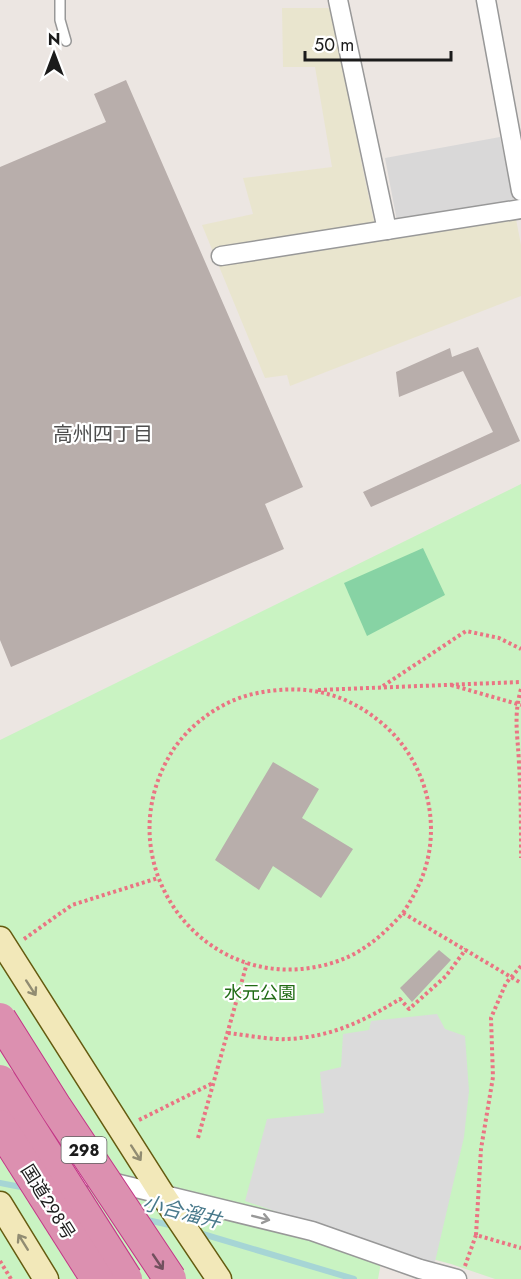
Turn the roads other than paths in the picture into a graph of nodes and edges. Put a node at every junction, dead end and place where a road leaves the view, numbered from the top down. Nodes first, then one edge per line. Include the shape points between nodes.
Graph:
1 (60, 0) edge
2 (338, 0) edge
3 (486, 0) edge
4 (66, 41) dead end
5 (519, 167) edge
6 (521, 191) edge
7 (521, 209) edge
8 (387, 230) junction
9 (221, 256) dead end
10 (11, 939) edge
11 (0, 1019) edge
12 (0, 1053) edge
13 (0, 1081) edge
14 (0, 1126) edge
15 (0, 1155) edge
16 (162, 1194) junction
17 (0, 1204) edge
18 (418, 1274) edge
19 (461, 1274) edge
20 (46, 1279) edge
21 (97, 1279) edge
22 (126, 1279) edge
23 (146, 1279) edge
24 (170, 1279) edge
25 (219, 1279) edge

1 - 4 lane via 60,21
2 - 8 street
3 - 5 street
5 - 6 street
7 - 8 street
8 - 9 street
10 -> 16 street
11 -> 24 highway, 298, bridge
12 - 23 highway
13 - 22 highway, bridge
14 - 21 highway, 国道298号, bridge
15 - 16 street
16 -> 18 street via 312,1231
16 - 25 street
20 -> 17 street
18 - 19 street

